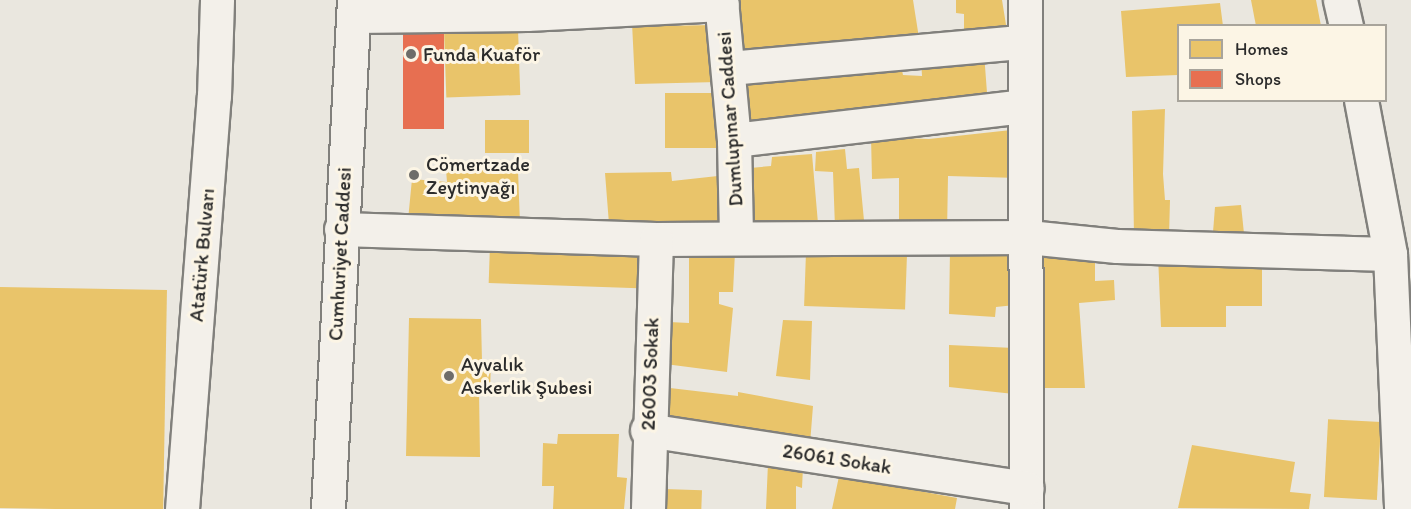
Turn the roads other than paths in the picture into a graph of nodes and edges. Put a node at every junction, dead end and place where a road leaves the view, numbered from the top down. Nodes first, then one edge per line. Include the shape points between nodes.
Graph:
1 (217, 0) edge
2 (1025, 0) edge
3 (1340, 0) edge
4 (722, 2) edge
5 (354, 8) edge
6 (1346, 24) edge
7 (1023, 42) junction
8 (729, 68) junction
9 (1361, 102) edge
10 (1023, 106) junction
11 (734, 140) junction
12 (341, 229) junction
13 (736, 237) junction
14 (1028, 237) junction
15 (656, 239) junction
16 (1390, 254) junction
17 (647, 430) junction
18 (1026, 498) edge
19 (182, 509) edge
20 (328, 509) edge
21 (648, 509) edge
22 (1401, 509) edge

1 - 19 street, Atatürk Bulvarı via 214,96
2 - 7 street
3 - 6 street
4 - 5 street via 527,14
4 - 8 street, Dumlupınar Caddesi
5 - 12 street, Cumhuriyet Caddesi
7 - 8 street
7 - 10 street
8 - 11 street, Dumlupınar Caddesi
9 - 16 street
10 - 11 street
10 - 14 street
11 - 13 street, Dumlupınar Caddesi
12 - 15 street
12 - 20 street, Cumhuriyet Caddesi
13 - 14 street
13 - 15 street
14 - 16 street via 1117,246
14 - 18 street
15 - 17 street, 26003 Sokak
16 - 22 street
17 - 18 street, 26061 Sokak
17 - 21 street, 26003 Sokak

